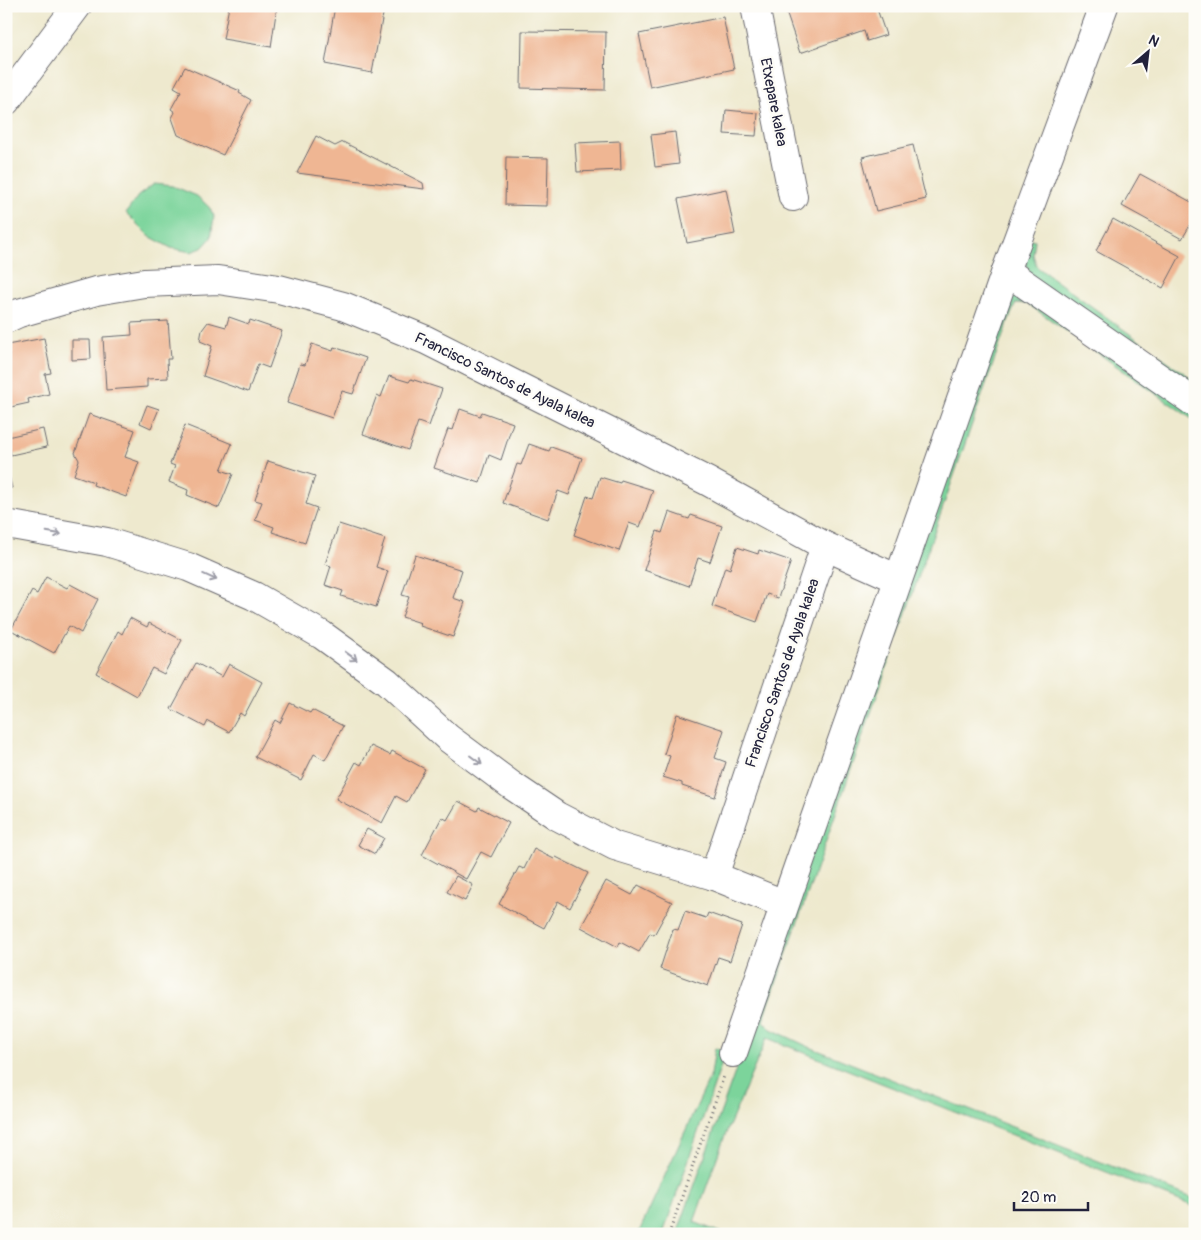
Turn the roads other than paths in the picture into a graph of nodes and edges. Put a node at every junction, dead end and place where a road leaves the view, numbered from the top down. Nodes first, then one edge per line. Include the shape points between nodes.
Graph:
1 (77, 6) edge
2 (755, 6) edge
3 (1104, 6) edge
4 (6, 101) edge
5 (793, 197) dead end
6 (1006, 271) junction
7 (6, 319) edge
8 (1195, 403) edge
9 (6, 524) edge
10 (825, 546) junction
11 (898, 579) junction
12 (714, 876) junction
13 (784, 904) junction
14 (733, 1053) road end

1 - 4 street
2 - 5 street, Etxepare kalea
3 - 6 street
6 - 8 street
6 - 11 street
7 - 10 street, Francisco Santos de Ayala kalea via 19,312 96,291 144,284 218,280 279,289 343,306 444,349 707,481
9 -> 12 street via 108,542 188,567 254,596 322,635 387,682 448,738 557,816 615,846
10 - 11 street
10 - 12 street, Francisco Santos de Ayala kalea
11 - 13 street
12 - 13 street
13 - 14 street

